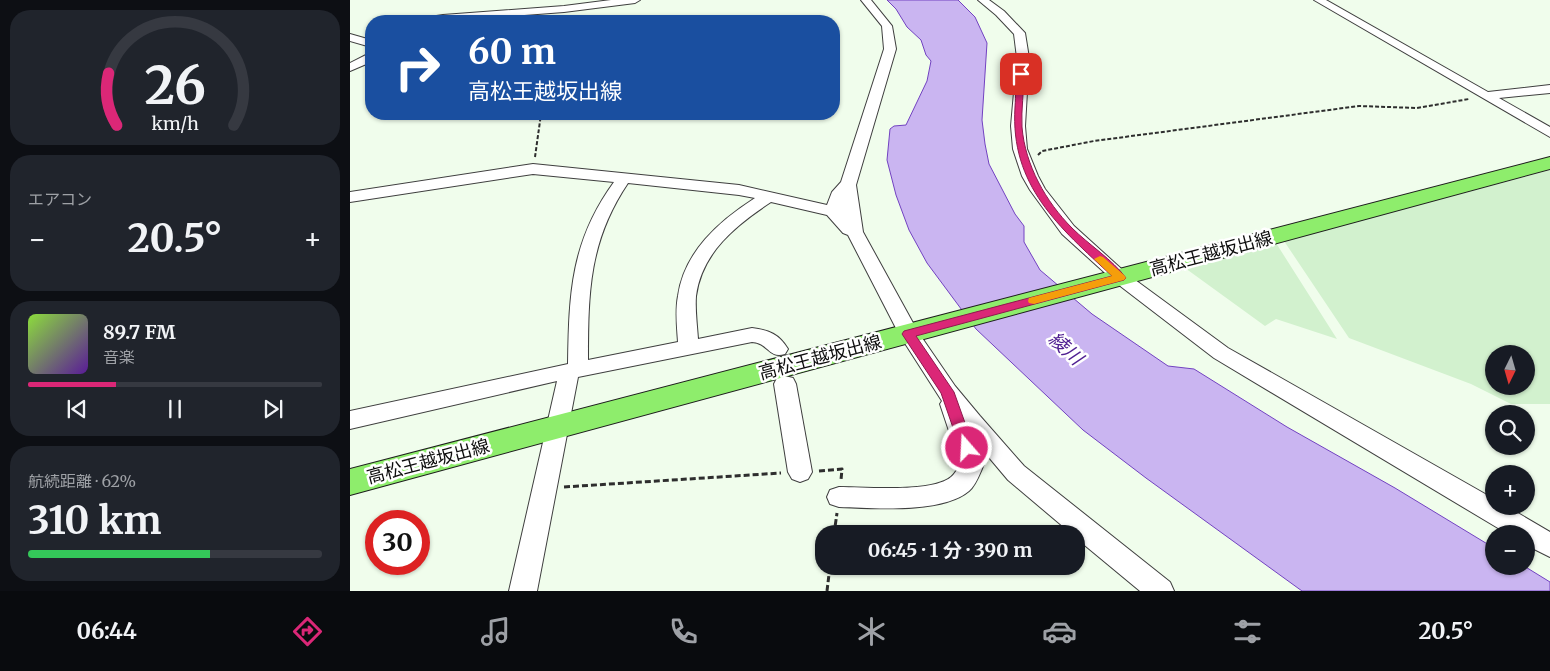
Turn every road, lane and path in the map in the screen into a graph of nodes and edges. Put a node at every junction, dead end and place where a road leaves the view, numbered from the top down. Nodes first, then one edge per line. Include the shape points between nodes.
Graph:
1 (635, 0) edge
2 (866, 0) edge
3 (983, 0) edge
4 (1319, 0) edge
5 (558, 5) edge
6 (470, 15) edge
7 (365, 34) edge
8 (350, 37) edge
9 (365, 42) edge
10 (365, 60) edge
11 (350, 67) edge
12 (1550, 89) edge
13 (1486, 96) junction
14 (540, 120) edge
15 (1550, 133) edge
16 (1550, 163) edge
17 (533, 170) junction
18 (1030, 176) junction
19 (624, 178) junction
20 (848, 185) junction
21 (769, 196) junction
22 (350, 197) edge
23 (834, 211) junction
24 (855, 232) junction
25 (1112, 280) junction
26 (915, 332) junction
27 (688, 348) junction
28 (778, 349) dead end
29 (572, 370) junction
30 (785, 384) dead end
31 (947, 392) junction
32 (350, 420) edge
33 (558, 426) junction
34 (842, 469) dead end
35 (800, 472) junction
36 (350, 482) edge
37 (545, 488) junction
38 (839, 497) dead end
39 (1550, 545) edge
40 (829, 575) edge
41 (523, 591) edge
42 (827, 591) edge
43 (1160, 591) edge

1 - 5 street
2 - 20 street via 887,26 890,49
3 - 18 street via 1012,25 1022,42 1018,126 1020,149
4 - 13 street
5 - 6 street
7 - 8 street
8 - 9 street
10 - 11 street
12 - 13 street
13 - 15 street
13 - 18 path via 1417,108 1359,106 1094,141 1042,151 1037,156 1038,174
14 - 17 path
16 - 25 main road, 高松王越坂出線
17 - 19 street
17 - 22 street
18 - 25 street via 1051,209
19 - 21 street
19 - 29 street via 608,198 595,225 585,260
20 - 23 street via 840,191
20 - 24 street
21 - 23 street
21 - 27 street via 741,214 701,257 687,292
23 - 24 street via 849,230
24 - 26 street
25 - 26 main road, 高松王越坂出線
25 - 39 street via 1221,353
26 - 31 street
26 - 33 main road, 高松王越坂出線
27 - 28 street via 752,335 766,336
27 - 29 street
29 - 32 street
29 - 33 street
30 - 35 street
31 - 38 street via 972,464 960,484 945,493 920,497
31 - 43 street via 1016,473
33 - 36 main road, 高松王越坂出線
33 - 37 street
34 - 35 path
35 - 37 path
37 - 41 street
40 - 42 path

